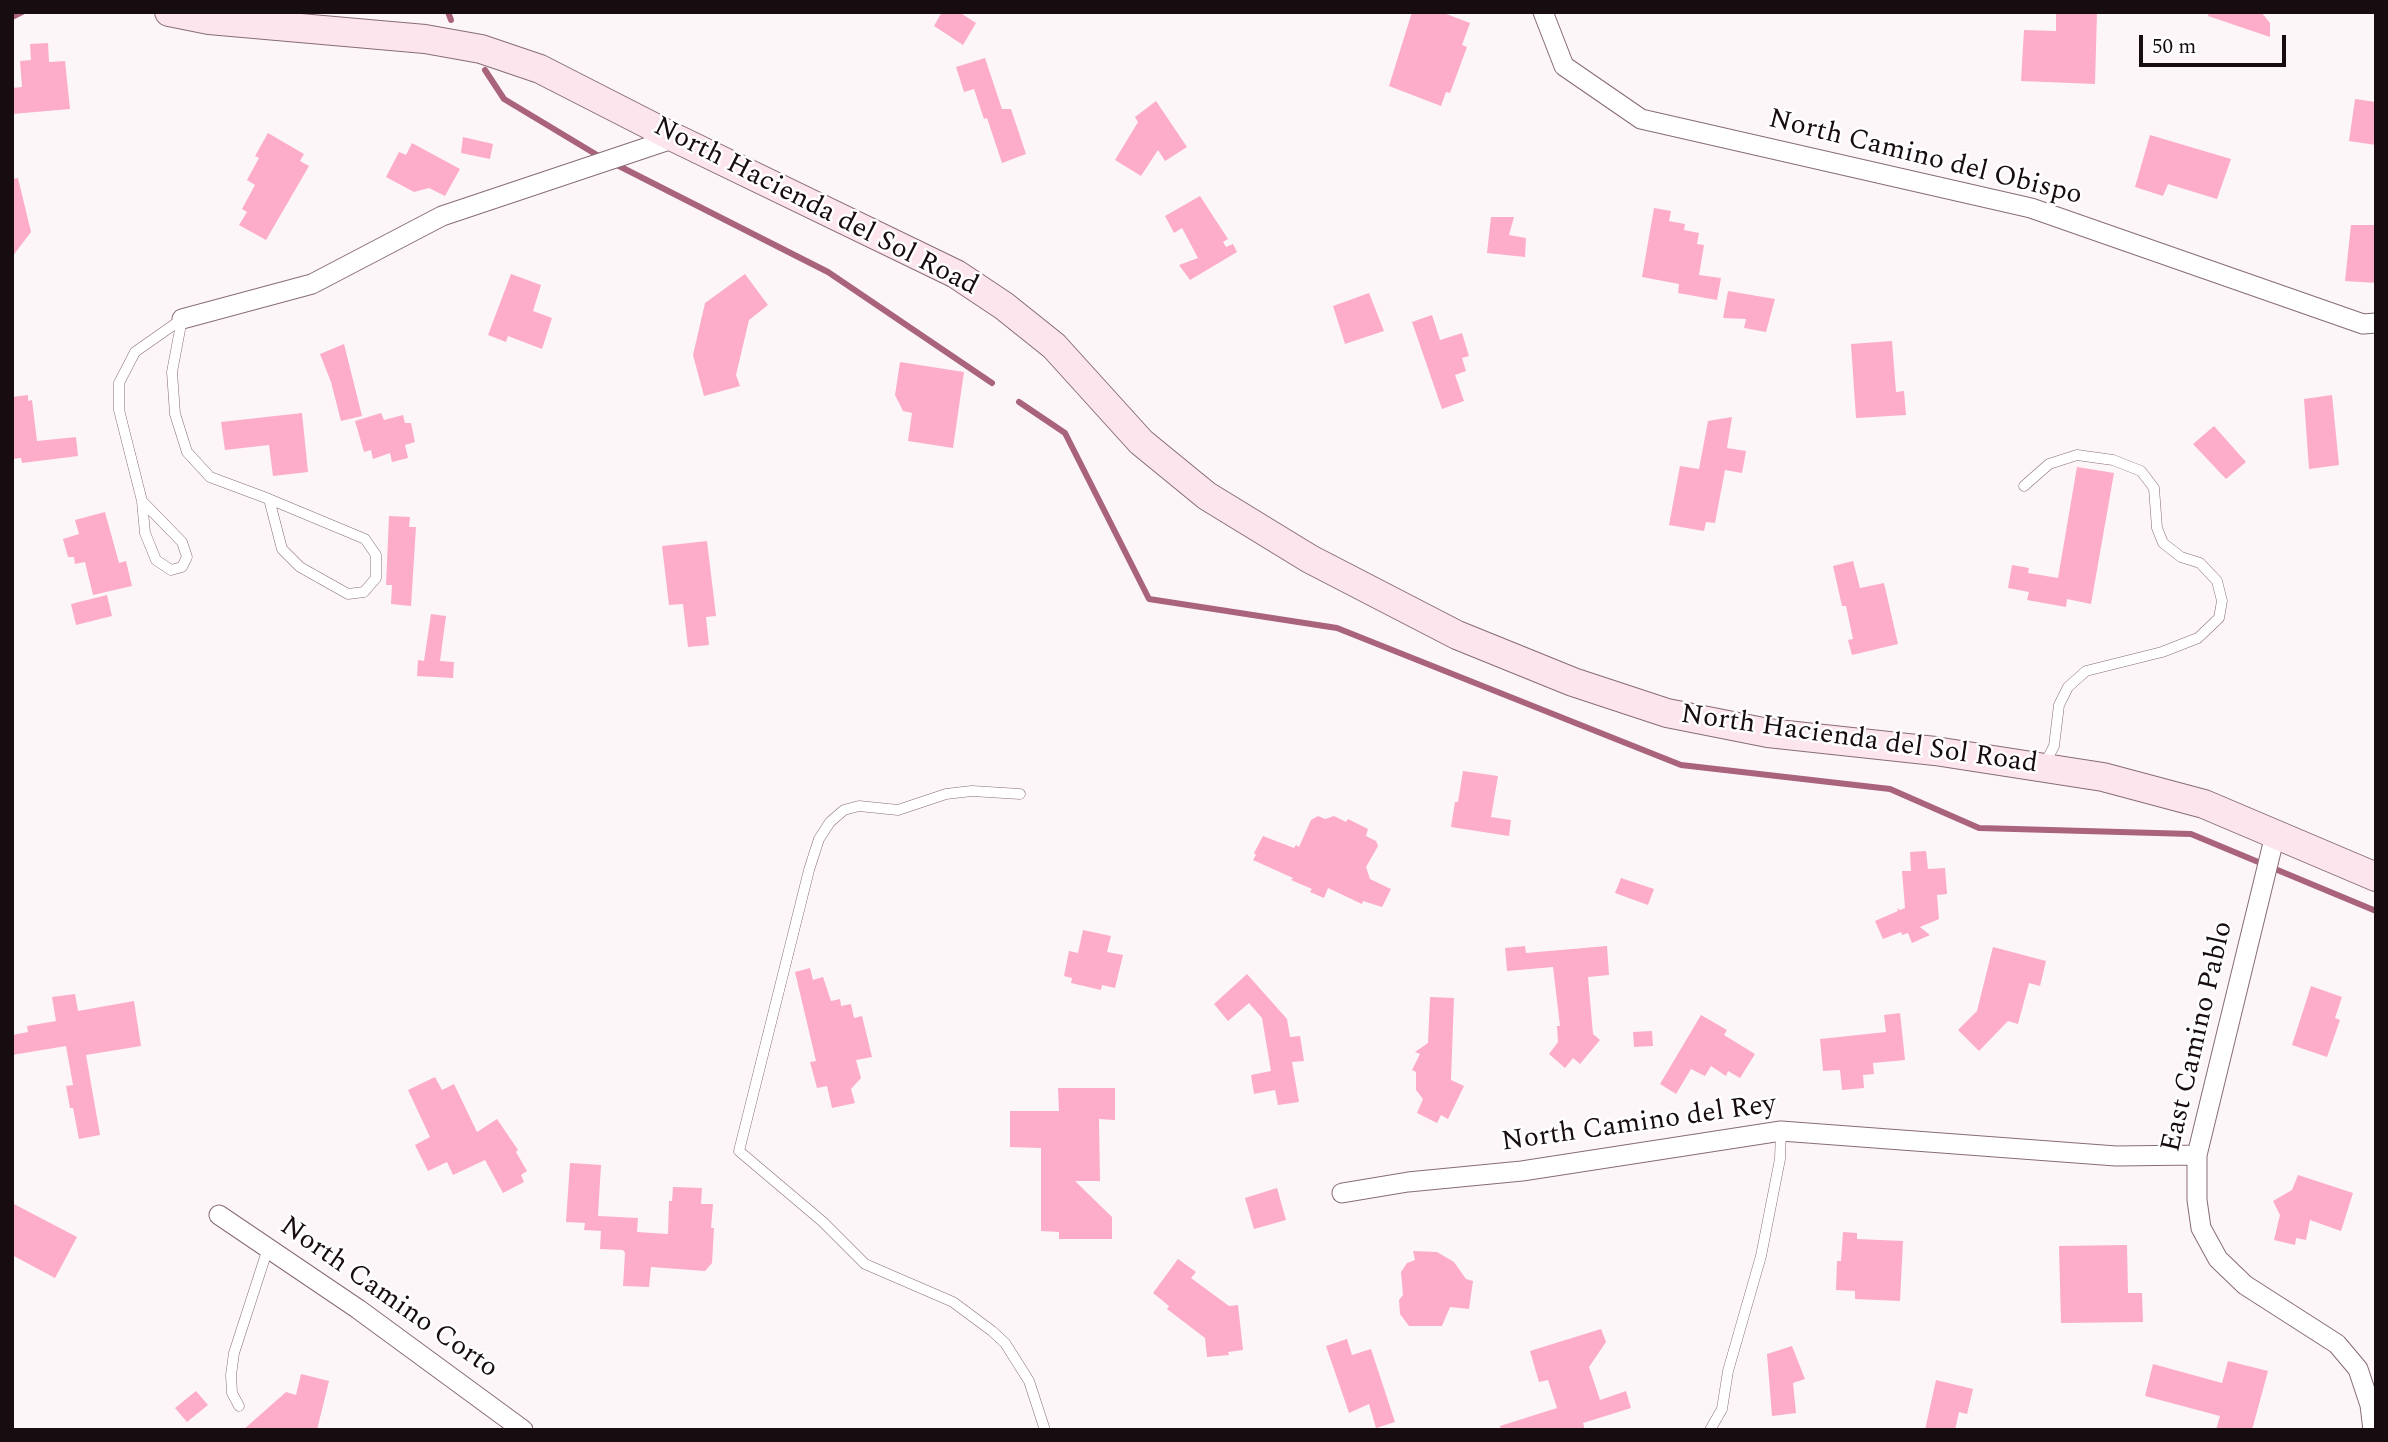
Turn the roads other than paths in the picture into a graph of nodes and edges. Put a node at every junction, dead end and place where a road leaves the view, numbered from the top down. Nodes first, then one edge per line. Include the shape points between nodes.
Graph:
1 (170, 12) edge
2 (1543, 12) edge
3 (675, 138) junction
4 (182, 319) junction
5 (2376, 323) edge
6 (2024, 486) dead end
7 (269, 499) junction
8 (142, 501) junction
9 (2043, 767) junction
10 (1020, 794) dead end
11 (2275, 835) junction
12 (2376, 877) edge
13 (1781, 1131) junction
14 (2197, 1156) junction
15 (1342, 1193) dead end
16 (219, 1215) dead end
17 (268, 1248) junction
18 (239, 1406) dead end
19 (523, 1430) edge
20 (1045, 1430) edge
21 (1710, 1430) edge
22 (2373, 1430) edge

1 - 3 street, North Hacienda del Sol Road via 481,49 540,69
2 - 5 street, North Camino del Obispo via 1564,66 1641,119 2031,208 2363,324
3 - 4 street via 442,216 312,284
3 - 9 street, North Hacienda del Sol Road via 956,274 1054,346 1141,442 1207,496 1310,559 1466,639 1667,713 1768,733
4 - 7 lane via 172,372 175,414 187,452 210,477
4 - 8 lane via 135,352 119,383 119,410
6 - 9 lane via 2049,464 2077,455 2112,460 2141,471 2154,488 2163,543 2181,557 2200,563 2217,581 2222,601 2219,618 2198,638 2086,671 2068,687
7 - 7 lane via 365,539 376,555 376,578 364,592 348,594 300,567 282,549
8 - 8 lane via 182,542 187,557 182,567 171,570 156,559 145,533
9 - 11 street, North Hacienda del Sol Road via 2204,804
10 - 20 lane via 946,794 898,810 859,806 844,810 830,822 809,870 739,1152 866,1264 953,1302 992,1331 1029,1381
11 - 12 street, North Hacienda del Sol Road
11 - 14 street, East Camino Pablo
13 - 14 street, North Camino del Rey via 2116,1156
13 - 15 street, North Camino del Rey
13 - 21 lane via 1761,1256 1728,1371 1722,1409
14 - 22 street, East Camino Pablo via 2201,1227 2218,1259 2245,1285 2337,1344 2358,1369
16 - 17 street, North Camino Corto
17 - 18 lane via 234,1353 232,1393
17 - 19 street, North Camino Corto

